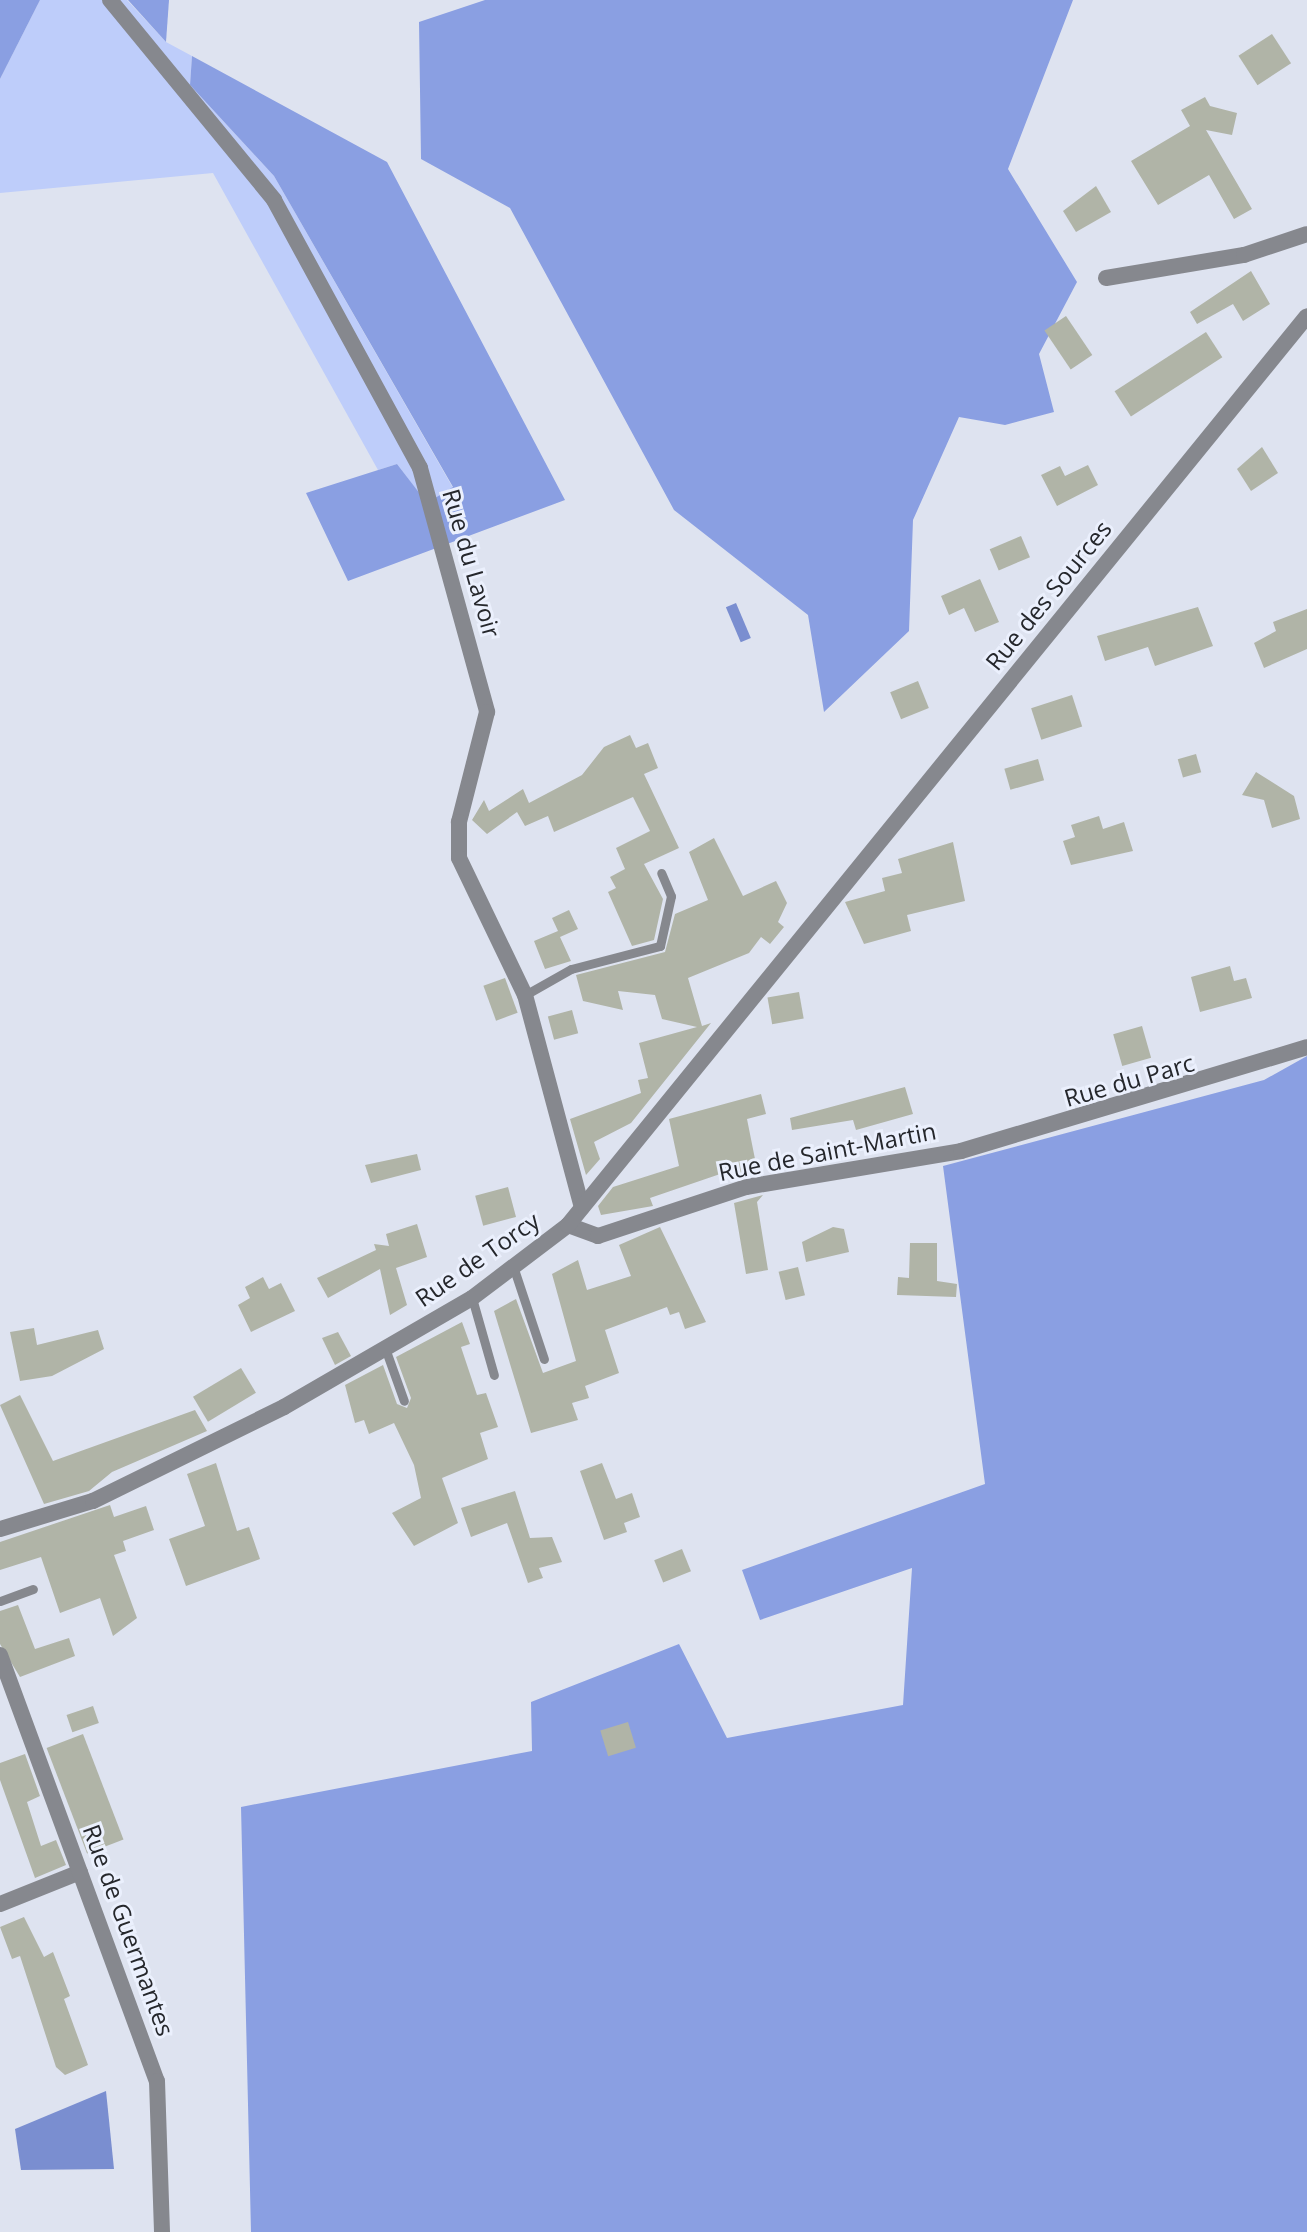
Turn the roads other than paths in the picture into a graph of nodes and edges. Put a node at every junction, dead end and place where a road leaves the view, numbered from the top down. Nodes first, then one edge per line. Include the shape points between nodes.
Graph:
1 (110, 0) edge
2 (1307, 234) edge
3 (1106, 278) dead end
4 (1307, 316) edge
5 (661, 873) dead end
6 (827, 905) joint
7 (525, 995) junction
8 (1307, 1047) edge
9 (961, 1151) joint
10 (582, 1207) junction
11 (568, 1225) junction
12 (513, 1266) junction
13 (472, 1298) junction
14 (385, 1348) junction
15 (544, 1359) dead end
16 (494, 1375) dead end
17 (404, 1401) dead end
18 (0, 1529) edge
19 (33, 1589) dead end
20 (0, 1601) edge
21 (0, 1655) edge
22 (80, 1872) junction
23 (0, 1904) edge
24 (162, 2232) edge

1 - 7 street, Rue du Lavoir via 274,200 420,468 487,712 459,822 459,858
2 - 3 street via 1244,255
4 - 6 street, Rue des Sources
5 - 7 lane via 671,896 660,946 571,969 557,982
6 - 10 street, Rue de Torcy
7 - 10 street, Rue du Lavoir
8 - 9 street, Rue du Parc
9 - 11 street, Rue de Saint-Martin via 746,1187 598,1236
10 - 11 street, Rue de Torcy
11 - 12 street, Rue de Torcy
12 - 13 street, Rue de Torcy
12 - 15 lane
13 - 14 street, Rue de Torcy
13 - 16 lane
14 - 17 lane
14 - 18 street, Rue de Torcy via 186,1459 93,1501
19 - 20 lane
21 - 22 street, Rue de Guermantes
22 - 23 street
22 - 24 street, Rue de Guermantes via 147,2048 161,2122

